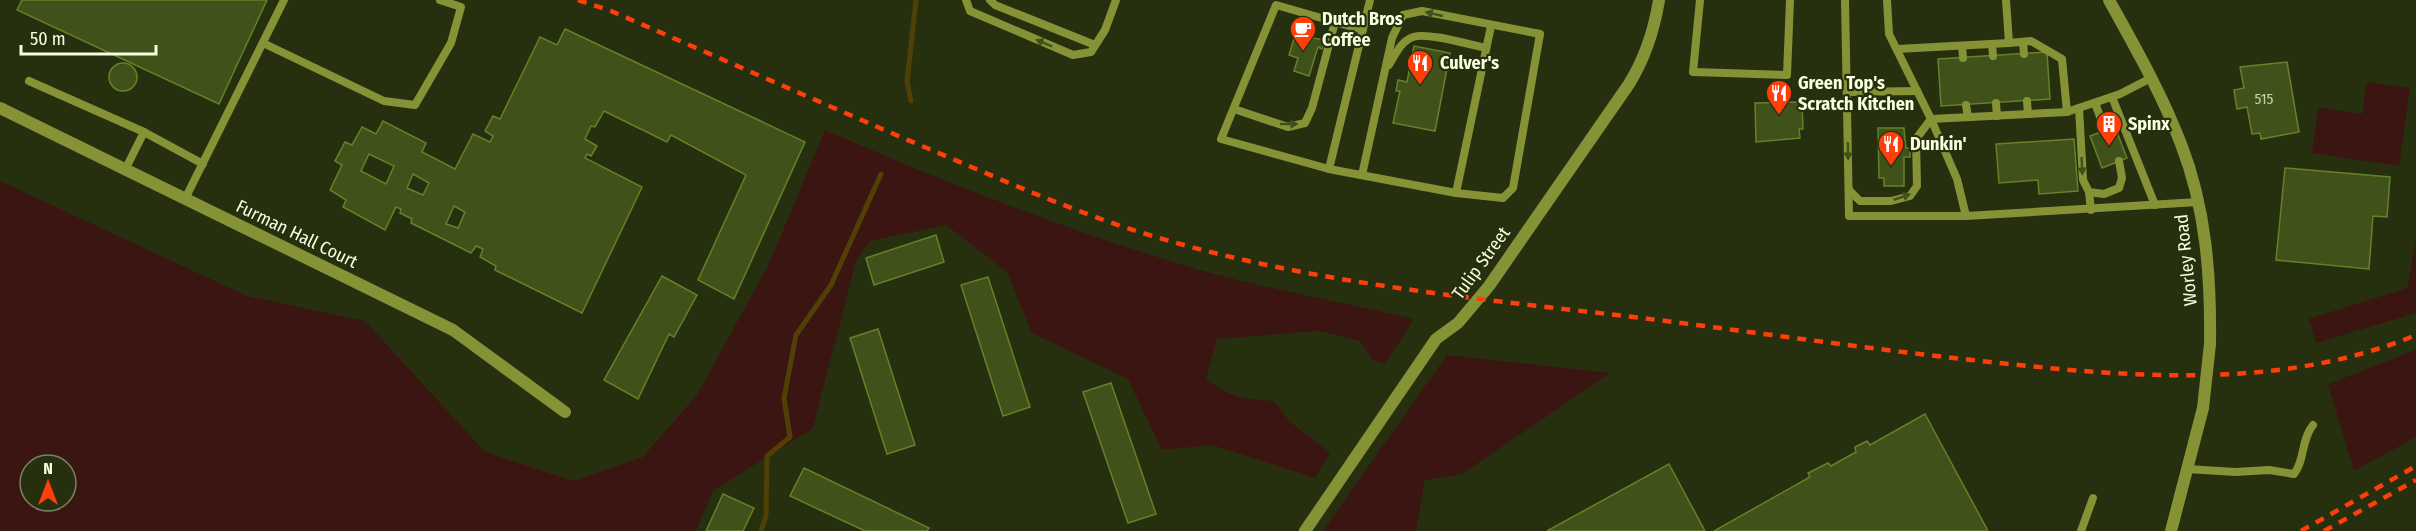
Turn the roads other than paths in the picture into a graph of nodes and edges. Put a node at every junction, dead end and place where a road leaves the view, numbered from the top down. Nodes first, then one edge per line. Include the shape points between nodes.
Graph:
1 (284, 0) edge
2 (440, 0) edge
3 (966, 0) edge
4 (990, 0) edge
5 (1116, 0) edge
6 (1370, 0) edge
7 (1659, 0) edge
8 (1700, 0) edge
9 (1790, 0) edge
10 (1845, 0) edge
11 (1887, 0) edge
12 (2006, 0) edge
13 (2109, 0) edge
14 (1335, 22) junction
15 (1491, 26) junction
16 (1363, 30) junction
17 (2023, 42) junction
18 (263, 43) junction
19 (2009, 43) junction
20 (1992, 44) junction
21 (1095, 45) junction
22 (1962, 46) junction
23 (1486, 48) junction
24 (1897, 49) junction
25 (2024, 54) dead end
26 (1993, 56) dead end
27 (1964, 58) dead end
28 (1385, 70) junction
29 (2151, 78) junction
30 (29, 81) dead end
31 (1917, 91) junction
32 (1847, 92) junction
33 (2112, 97) junction
34 (2027, 101) dead end
35 (1996, 103) dead end
36 (2095, 103) junction
37 (1966, 105) dead end
38 (0, 108) edge
39 (2079, 108) junction
40 (1234, 110) junction
41 (2067, 112) junction
42 (2028, 114) junction
43 (1997, 116) junction
44 (1968, 117) junction
45 (1931, 119) junction
46 (2105, 130) dead end
47 (144, 132) junction
48 (2119, 161) dead end
49 (202, 164) junction
50 (1329, 169) junction
51 (125, 170) junction
52 (1362, 175) junction
53 (1849, 190) junction
54 (2089, 192) junction
55 (1456, 193) junction
56 (185, 199) junction
57 (2198, 202) junction
58 (2155, 205) junction
59 (2091, 210) junction
60 (1966, 216) junction
61 (565, 412) dead end
62 (2313, 425) dead end
63 (2187, 469) junction
64 (2093, 498) dead end
65 (1305, 531) edge
66 (2081, 531) edge
67 (2171, 531) edge

1 - 18 lane
2 - 18 lane via 461,7 451,43 416,105 384,101
21 -> 3 lane via 1091,52 1073,55 970,11
4 - 21 lane
5 - 21 lane
6 - 16 lane
7 - 65 street, Tulip Street via 1642,63 1629,84 1489,286 1458,322 1436,339
8 - 9 lane via 1694,72 1787,75
10 - 32 lane
11 - 24 lane via 1889,34
12 - 19 lane
13 - 29 street, Worley Road
14 - 16 lane
14 - 40 lane via 1276,5
40 -> 14 lane via 1288,127 1305,123
15 - 23 lane
15 -> 28 lane via 1422,11 1404,15 1392,38
15 - 55 lane via 1540,34 1513,188 1503,198
16 - 50 lane
17 - 19 lane
17 - 25 lane
17 - 41 lane via 2031,41 2062,59
18 - 49 lane
19 - 20 lane
20 - 22 lane
20 - 26 lane
22 - 24 lane
22 - 27 lane
23 - 28 lane via 1413,37 1401,45
23 - 55 lane
24 - 31 lane
28 - 52 lane
29 - 33 lane
29 - 57 street, Worley Road via 2182,145
30 - 47 lane
31 - 32 lane
31 - 45 lane
32 -> 53 lane
33 - 36 lane
33 - 58 lane
34 - 42 lane
35 - 43 lane
36 - 39 lane
36 - 46 lane
37 - 44 lane
38 - 51 street, Furman Hall Court
39 - 41 lane
39 -> 54 lane via 2083,180
40 - 50 lane via 1221,139
41 - 42 lane
42 - 43 lane
43 - 44 lane
44 - 45 lane
53 -> 45 lane via 1860,201 1891,201 1910,196 1917,186 1916,139
45 - 60 lane via 1957,179
47 - 49 lane
47 - 51 lane
48 - 54 lane via 2119,188 2104,194
49 - 56 lane
50 - 52 lane
51 - 56 street, Furman Hall Court
52 - 55 lane
53 - 60 lane via 1849,216
54 - 59 lane
56 - 61 street, Furman Hall Court via 453,330
57 - 58 lane
57 - 63 street, Worley Road, bridge via 2208,264 2210,344 2203,408
58 - 59 lane
59 - 60 lane
62 - 63 lane via 2307,433 2300,467 2294,474
63 - 67 street, Worley Road
64 - 66 lane

